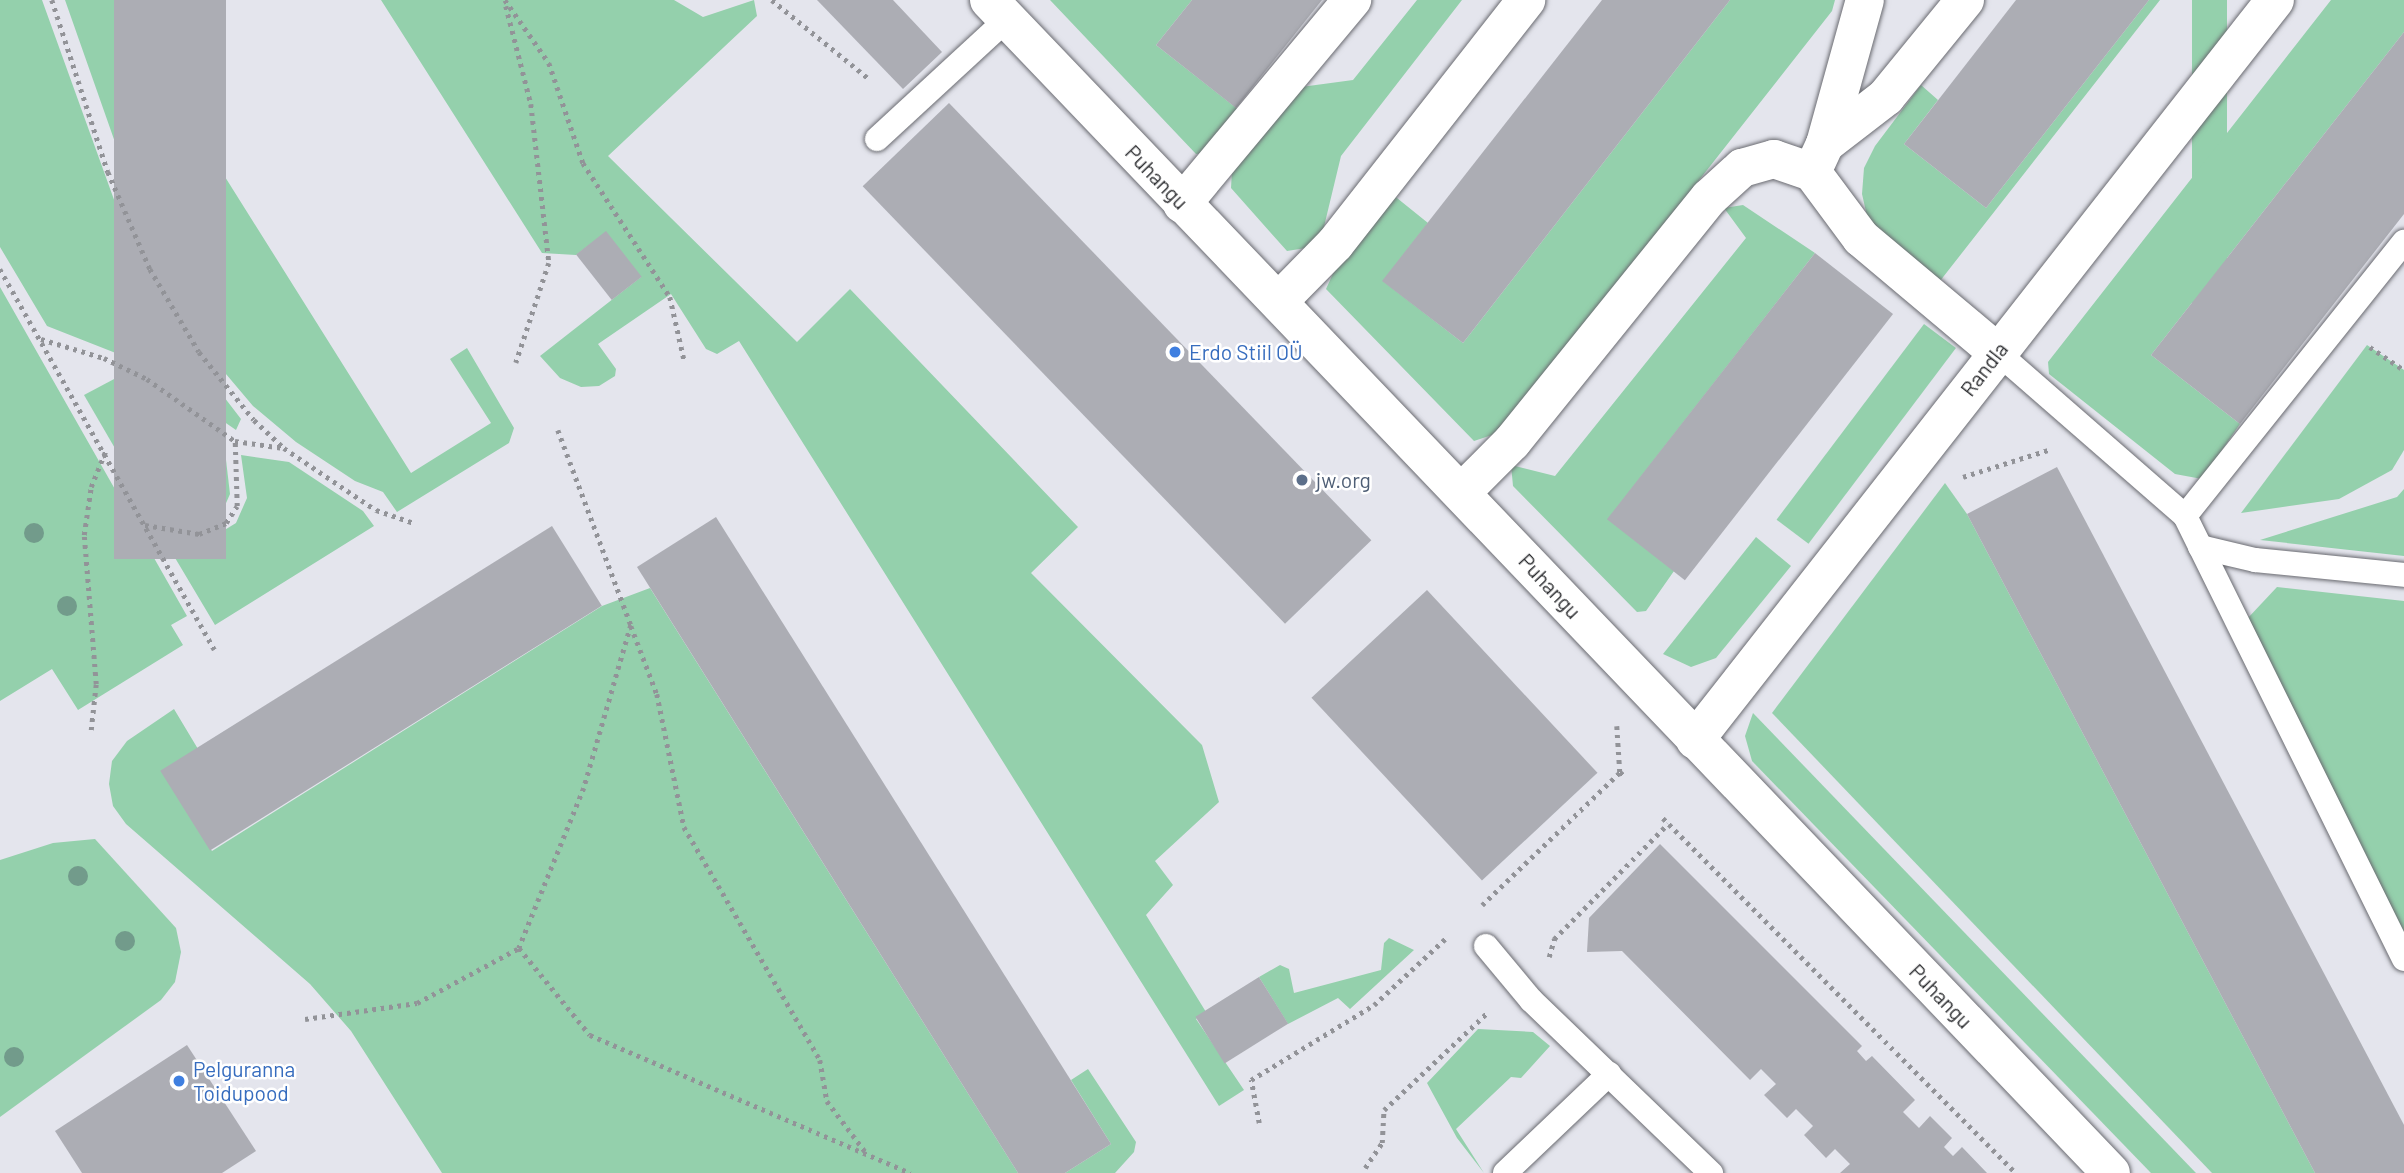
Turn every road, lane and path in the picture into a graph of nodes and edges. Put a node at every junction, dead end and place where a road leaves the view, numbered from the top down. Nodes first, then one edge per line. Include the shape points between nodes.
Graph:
1 (52, 0) edge
2 (772, 0) edge
3 (1352, 0) edge
4 (1526, 0) edge
5 (1865, 0) edge
6 (1965, 0) edge
7 (2275, 0) edge
8 (505, 1) edge
9 (998, 9) edge
10 (868, 78) dead end
11 (877, 139) dead end
12 (1819, 158) junction
13 (1182, 204) junction
14 (2404, 242) edge
15 (0, 269) edge
16 (1279, 301) junction
17 (40, 339) junction
18 (1997, 352) junction
19 (684, 359) dead end
20 (516, 363) dead end
21 (558, 430) dead end
22 (2093, 436) junction
23 (235, 441) junction
24 (284, 448) junction
25 (105, 452) junction
26 (1957, 479) dead end
27 (1462, 492) junction
28 (2185, 516) junction
29 (413, 523) dead end
30 (145, 525) junction
31 (2200, 547) junction
32 (2404, 575) edge
33 (631, 625) junction
34 (215, 650) dead end
35 (1617, 723) dead end
36 (91, 730) dead end
37 (1695, 740) junction
38 (1620, 772) junction
39 (1626, 777) dead end
40 (1663, 818) dead end
41 (1476, 911) dead end
42 (1456, 930) dead end
43 (1486, 946) dead end
44 (519, 948) junction
45 (2404, 959) edge
46 (305, 1018) dead end
47 (1609, 1074) junction
48 (1259, 1123) dead end
49 (868, 1155) junction
50 (912, 1173) edge
51 (1505, 1173) edge
52 (1711, 1173) edge
53 (2016, 1173) edge
54 (2111, 1173) edge

1 - 24 path via 108,172 150,269 198,352 254,420
2 - 10 path
3 - 13 street
4 - 16 street via 1335,244
5 - 12 street
6 - 12 street via 1886,97
7 - 18 street, Randla
8 - 19 path via 549,63 583,163 670,297
8 - 20 path via 531,104 549,263
9 - 11 lane
9 - 13 street, Puhangu
12 - 18 street via 1861,238
12 - 27 street via 1774,159 1742,169 1709,198 1512,442
13 - 16 street, Puhangu
14 - 28 lane
15 - 17 path
16 - 27 street, Puhangu
17 - 23 path via 104,358 147,379
17 - 25 path
18 - 22 lane
18 - 37 street, Randla
21 - 33 path
22 - 26 path
22 - 28 lane
23 - 24 path via 264,449
23 - 30 path via 237,506 226,523 199,534
24 - 29 path via 376,510
25 - 30 path
25 - 36 path via 91,487 84,535 96,684
27 - 37 street, Puhangu
28 - 31 lane
30 - 34 path
31 - 32 lane via 2255,560
31 - 45 lane
33 - 44 path via 584,788
33 - 49 path via 657,694 684,827 820,1060 827,1101
35 - 38 path
37 - 54 street, Puhangu
38 - 39 path
38 - 41 path
40 - 53 path
42 - 48 path via 1374,1005 1251,1080
43 - 47 lane via 1531,1000
44 - 46 path via 417,1003
44 - 49 path via 590,1035
47 - 51 lane
47 - 52 lane
49 - 50 path

